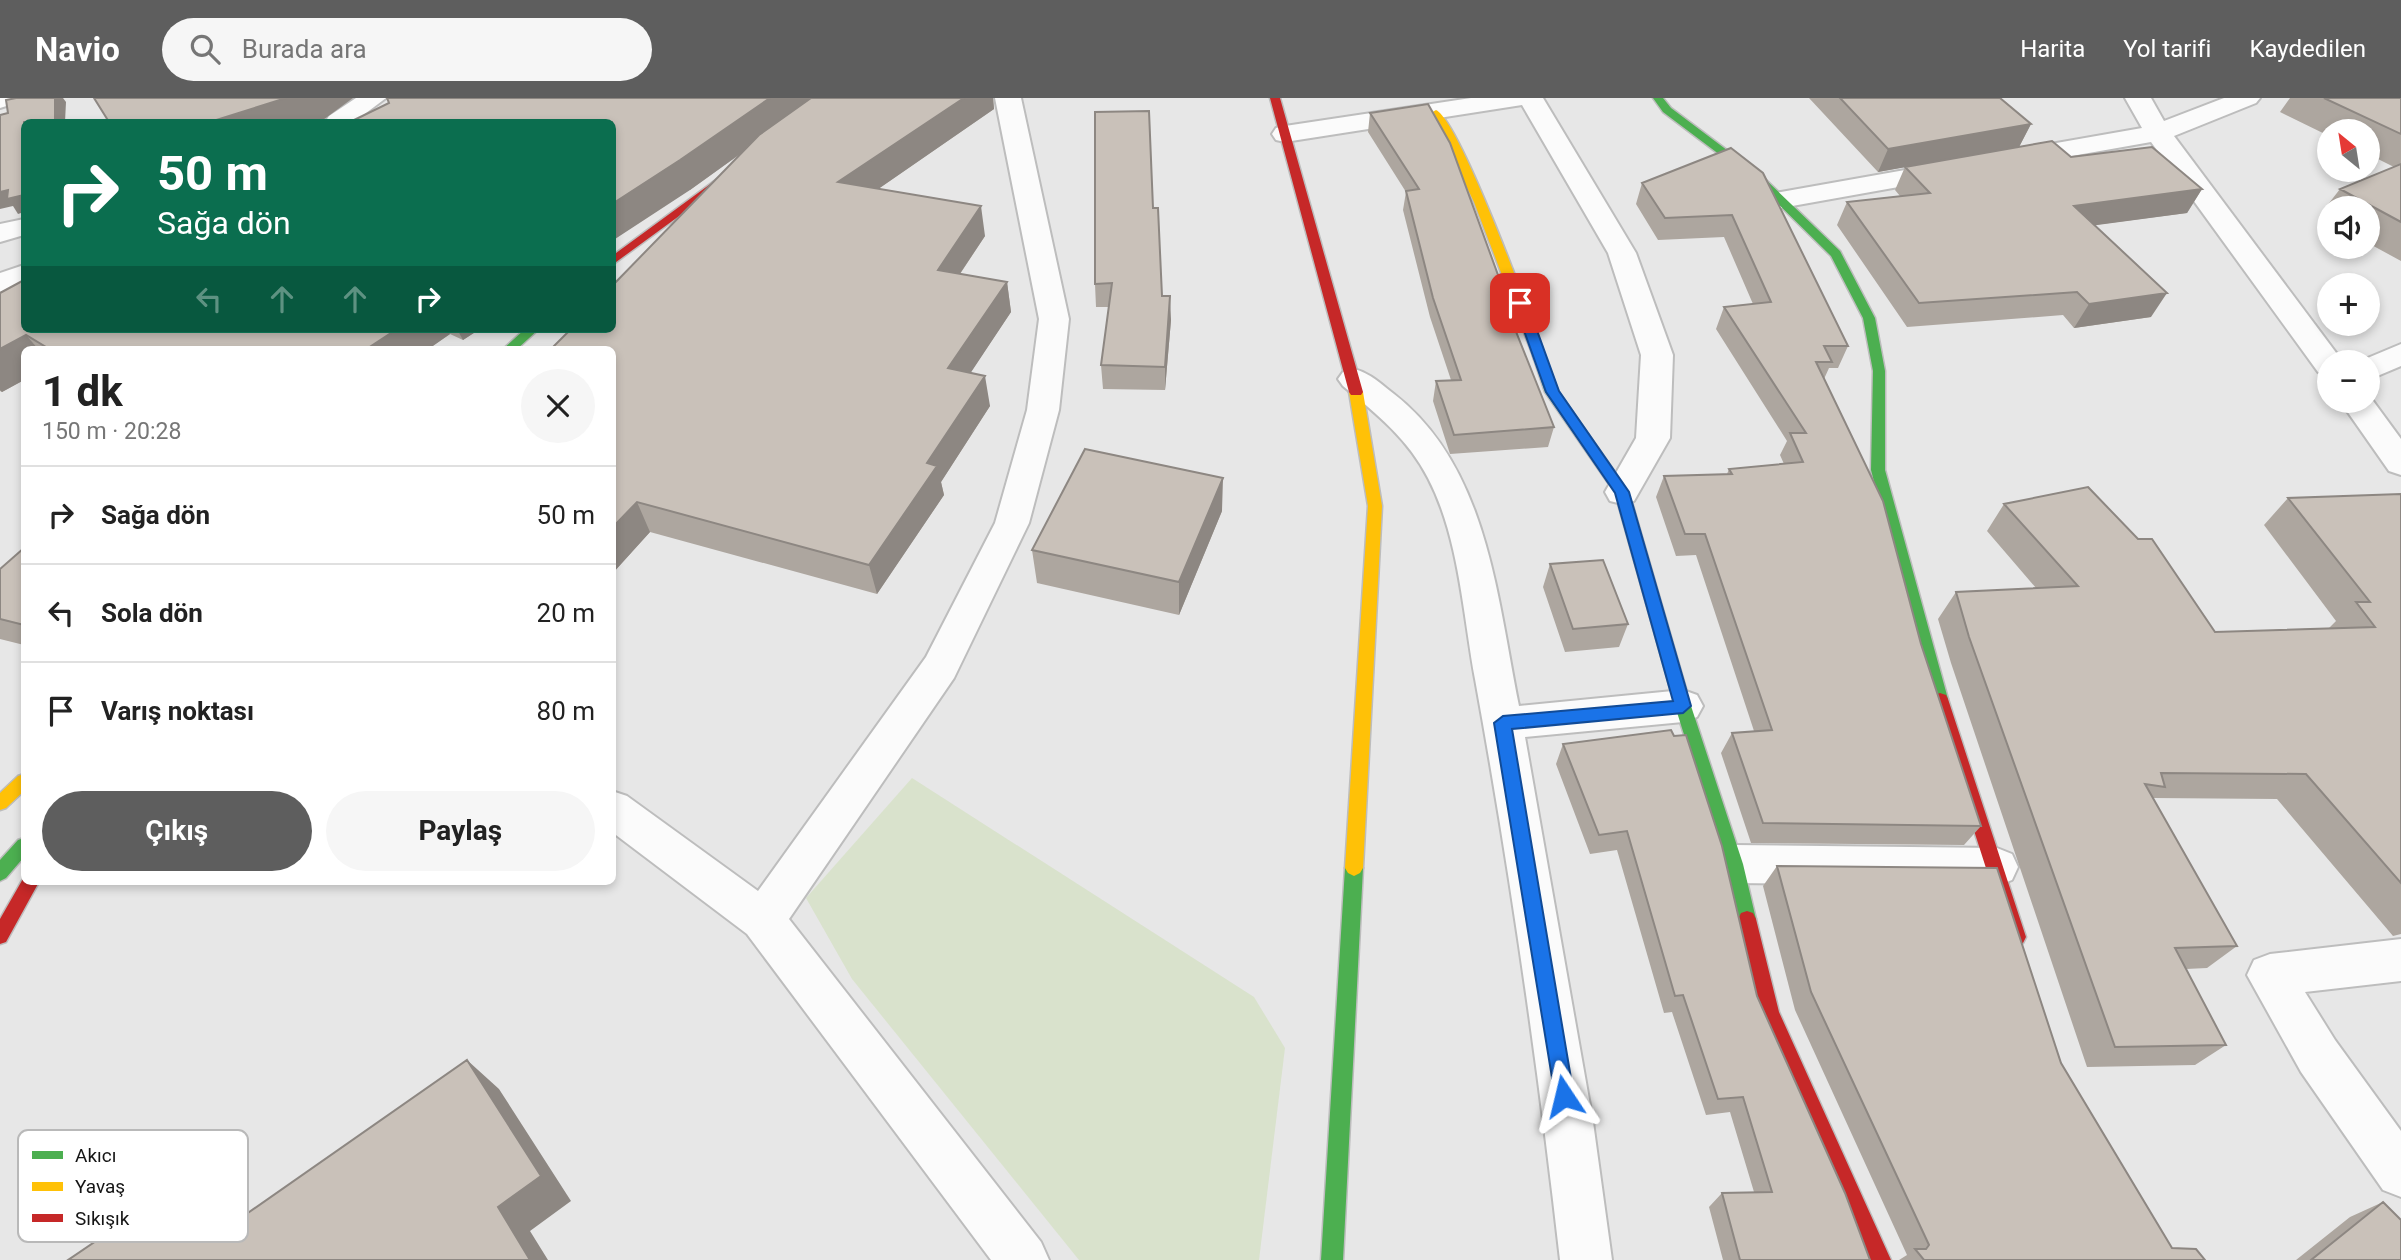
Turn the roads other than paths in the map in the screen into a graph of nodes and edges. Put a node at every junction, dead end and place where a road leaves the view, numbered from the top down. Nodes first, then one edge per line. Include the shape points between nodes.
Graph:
1 (7, 98) edge
2 (373, 98) edge
3 (1008, 98) edge
4 (1275, 98) edge
5 (1521, 98) edge
6 (1530, 98) edge
7 (1658, 98) edge
8 (2138, 98) edge
9 (2247, 98) edge
10 (0, 100) edge
11 (1436, 113) junction
12 (342, 119) edge
13 (2158, 133) junction
14 (1285, 134) junction
15 (761, 153) edge
16 (1781, 200) junction
17 (21, 228) edge
18 (0, 233) edge
19 (616, 254) edge
20 (21, 275) edge
21 (0, 283) edge
22 (528, 333) edge
23 (513, 346) edge
24 (2318, 350) edge
25 (2401, 354) edge
26 (2380, 364) edge
27 (1354, 379) junction
28 (2365, 413) edge
29 (2401, 463) edge
30 (1622, 492) junction
31 (1683, 706) junction
32 (1503, 723) junction
33 (21, 784) edge
34 (0, 803) edge
35 (616, 811) edge
36 (21, 848) edge
37 (1734, 864) junction
38 (1997, 867) junction
39 (0, 873) edge
40 (28, 885) edge
41 (762, 920) junction
42 (0, 936) edge
43 (2021, 950) edge
44 (2401, 960) edge
45 (2401, 1172) edge
46 (1023, 1260) edge
47 (1332, 1260) edge
48 (1586, 1260) edge
49 (1881, 1260) edge

1 - 10 street
2 - 12 street
3 - 41 street via 1054,319 1043,410 1012,523 940,667
4 - 14 street
5 - 11 street
6 - 30 street via 1622,253 1657,355 1653,438
7 - 16 street
8 - 13 street
9 - 13 street
11 - 14 street
11 - 30 street via 1491,227 1552,392
13 - 16 street
13 - 24 street
14 - 27 street
15 - 19 street
16 - 38 street via 1836,254 1869,318 1878,371 1878,470 1929,664
17 - 18 street
20 - 21 street
22 - 23 street
25 - 26 street
27 - 32 street via 1406,420 1445,477 1467,538
27 - 47 street via 1375,506
28 - 29 street
30 - 31 street
31 - 32 street
31 - 37 street
32 - 48 street via 1569,1122
33 - 34 street
35 - 41 street
36 - 39 street
37 - 38 street
37 - 49 street via 1770,1012
38 - 43 street
40 - 42 street
41 - 46 street
44 - 45 street via 2270,975 2318,1056

